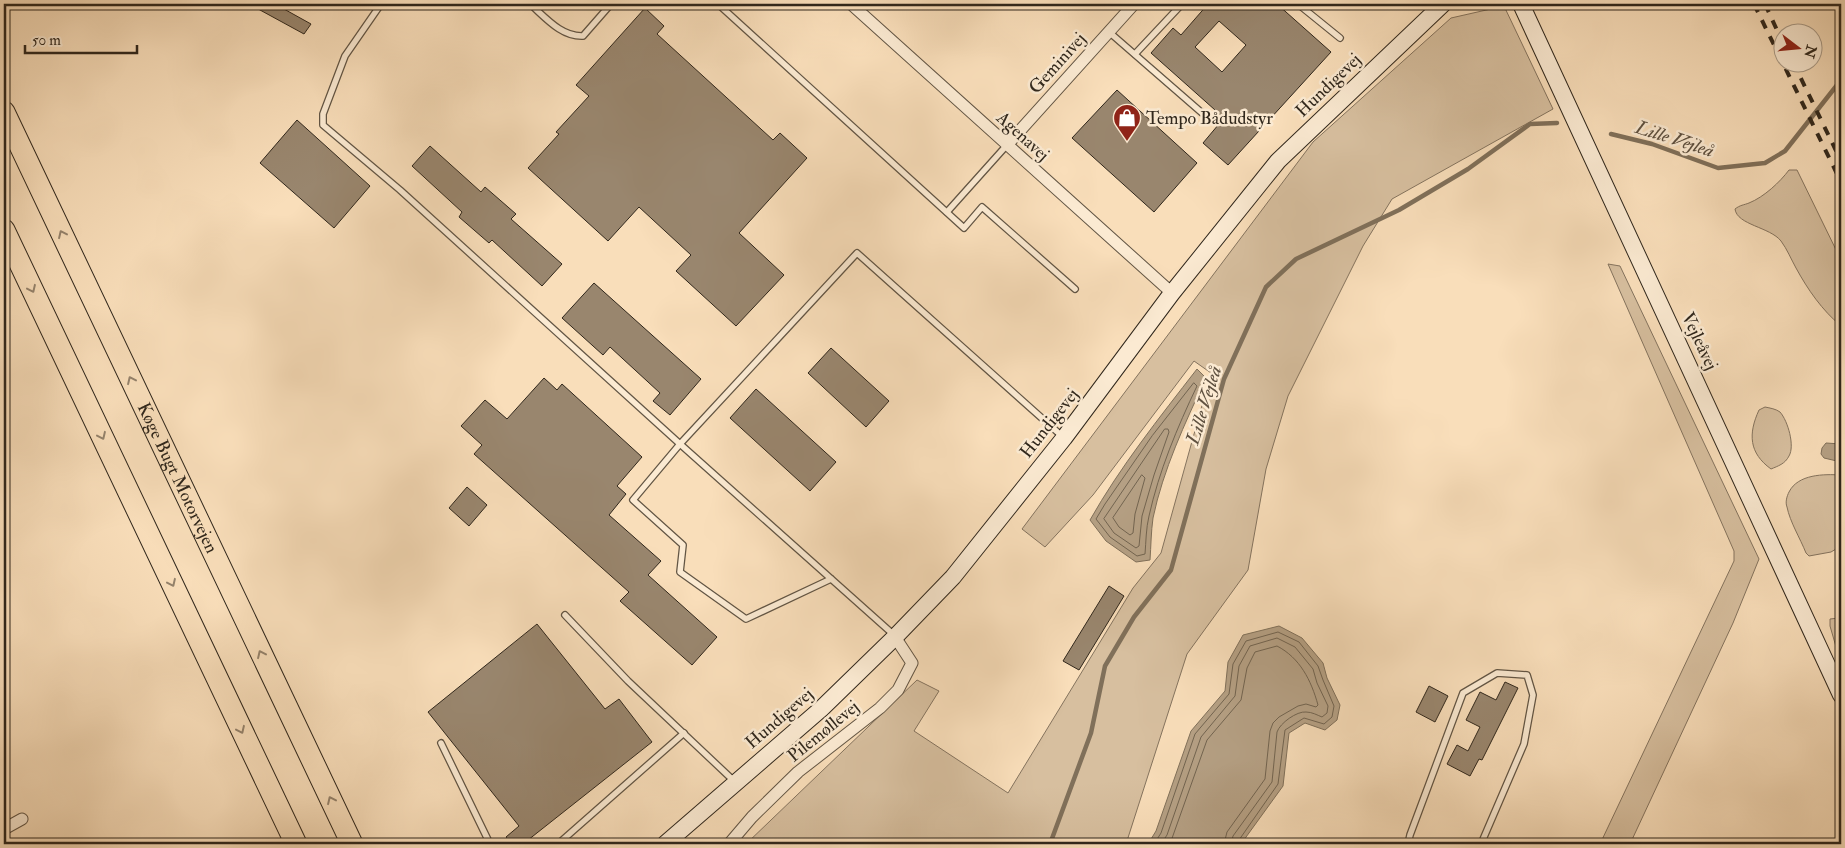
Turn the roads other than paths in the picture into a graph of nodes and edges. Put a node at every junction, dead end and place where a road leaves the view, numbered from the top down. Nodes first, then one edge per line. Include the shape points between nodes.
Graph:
1 (301, 4) edge
2 (338, 4) edge
3 (381, 4) edge
4 (530, 4) edge
5 (611, 4) edge
6 (718, 4) edge
7 (851, 4) edge
8 (1134, 4) edge
9 (1182, 4) edge
10 (1298, 4) edge
11 (1443, 4) edge
12 (1522, 4) edge
13 (1109, 32) junction
14 (1340, 38) dead end
15 (1134, 54) junction
16 (4, 112) edge
17 (1209, 119) dead end
18 (1007, 145) junction
19 (947, 212) junction
20 (4, 230) edge
21 (1074, 289) dead end
22 (1172, 293) junction
23 (1064, 438) junction
24 (680, 444) junction
25 (831, 579) junction
26 (565, 615) dead end
27 (895, 637) junction
28 (1841, 695) edge
29 (684, 733) junction
30 (441, 743) dead end
31 (736, 782) junction
32 (22, 820) dead end
33 (4, 829) edge
34 (296, 844) edge
35 (352, 844) edge
36 (490, 844) edge
37 (558, 844) edge
38 (665, 844) edge
39 (729, 844) edge
40 (1408, 844) edge
41 (1482, 844) edge

1 - 2 lane
3 - 24 lane via 345,56 323,114 323,125 400,190
4 - 5 lane via 561,31 577,36 583,36
6 - 19 lane
7 - 18 street, Agenavej
8 - 13 street, Geminivej
9 - 15 lane
10 - 14 lane
11 - 22 street, Hundigevej via 1278,160
12 - 28 street, Vejleåvej
13 - 15 lane
13 - 18 street, Geminivej
15 - 17 lane
35 -> 16 highway, Køge Bugt Motorvejen
18 - 19 lane
18 - 22 street, Agenavej
19 - 21 lane via 964,228 982,207
20 -> 34 highway
22 - 23 street, Hundigevej
23 - 24 lane via 857,253
23 - 27 street, Hundigevej via 953,577
24 - 25 lane
24 - 25 lane via 633,500 683,545 680,572 746,619
25 - 27 lane
26 - 29 lane via 628,681
27 - 31 street, Hundigevej via 821,709
27 - 39 street, Pilemøllevej via 912,663 898,690 880,708 798,772
29 - 31 lane
29 - 37 lane
30 - 36 lane
31 - 38 street, Hundigevej
32 - 33 street
40 - 41 lane via 1463,693 1497,673 1527,676 1533,695 1524,744

